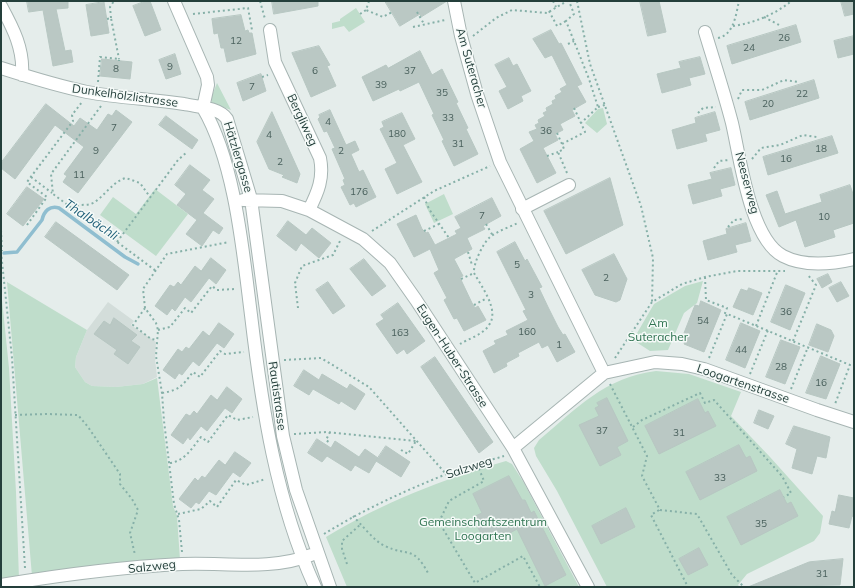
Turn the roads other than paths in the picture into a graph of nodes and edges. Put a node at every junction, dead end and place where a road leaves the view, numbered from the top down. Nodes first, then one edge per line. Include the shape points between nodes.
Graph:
1 (174, 1) edge
2 (454, 1) edge
3 (1, 6) edge
4 (270, 30) dead end
5 (706, 36) road end
6 (1, 68) edge
7 (22, 75) junction
8 (203, 108) junction
9 (566, 180) road end
10 (251, 199) junction
11 (234, 201) junction
12 (309, 210) junction
13 (522, 210) junction
14 (853, 261) edge
15 (606, 377) junction
16 (854, 422) edge
17 (511, 452) junction
18 (318, 553) junction
19 (304, 558) junction
20 (1, 585) edge
21 (315, 587) edge
22 (330, 587) edge
23 (588, 587) edge

1 - 8 street via 207,77 208,85
2 - 13 street, Am Suteracher via 477,94 500,162
3 - 7 street via 19,43 23,63
4 - 12 street, Bergliweg via 275,62 320,158 320,183
5 - 14 street, Neeserweg via 728,108 749,200 767,241 782,256 812,264
6 - 7 street, Dunkelhölzlistrasse
7 - 8 street, Dunkelhölzlistrasse via 88,92
8 - 10 street, Hätzlergasse via 220,112 227,119
8 - 11 street, Hätzlergasse via 211,121
9 - 13 street
10 - 11 street, Eugen-Huber-Strasse
10 - 12 street, Eugen-Huber-Strasse via 282,201
10 - 18 street, Rautistrasse via 283,436 296,490
11 - 19 street, Rautistrasse via 248,286 264,416 277,476
12 - 17 street, Eugen-Huber-Strasse via 363,239 390,263
13 - 15 street, Am Suteracher
15 - 16 street, Loogartenstrasse via 655,362 682,364 704,369
15 - 17 street, Loogartenstrasse
17 - 23 street, Eugen-Huber-Strasse
18 - 19 street, Salzweg
18 - 22 street, Rautistrasse
19 - 20 street, Salzweg via 282,563 182,564
19 - 21 street, Rautistrasse

